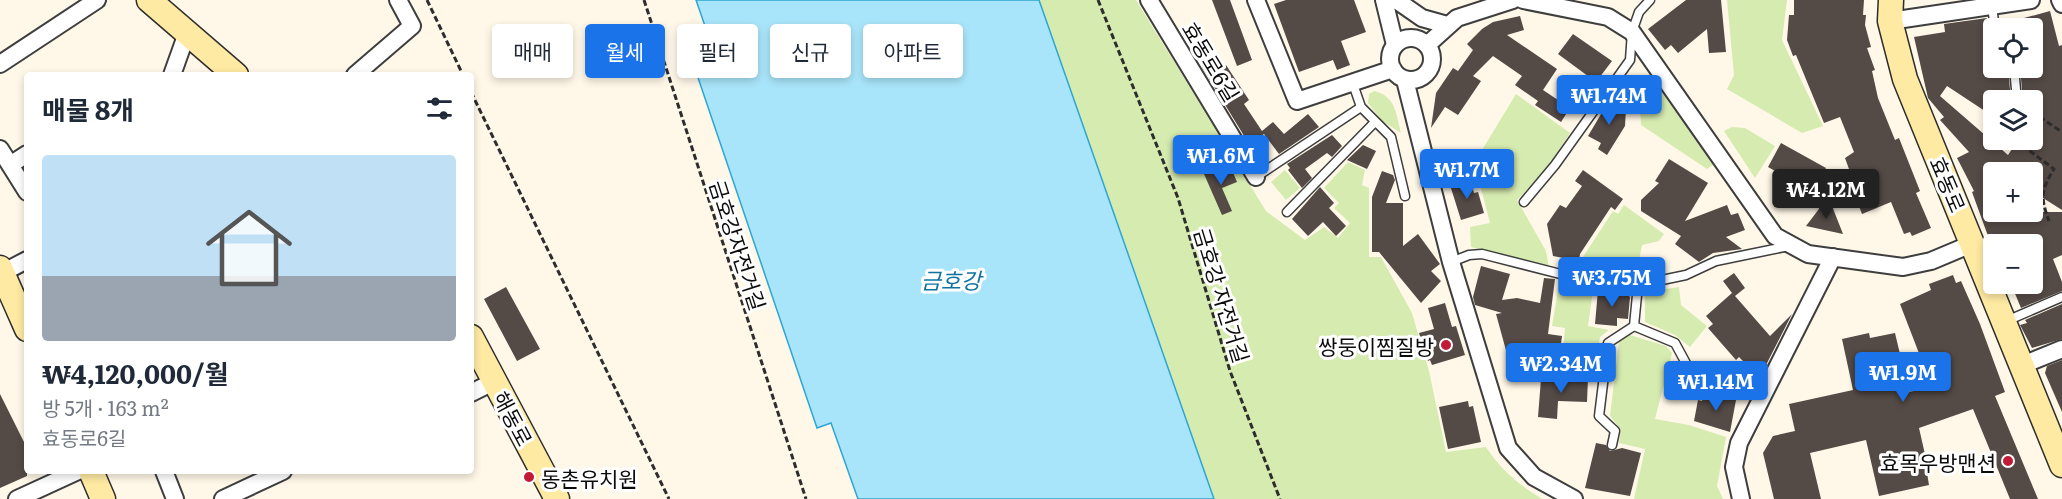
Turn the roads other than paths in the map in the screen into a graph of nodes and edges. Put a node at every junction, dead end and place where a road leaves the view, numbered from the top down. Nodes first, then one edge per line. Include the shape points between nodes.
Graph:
1 (97, 0) edge
2 (149, 0) edge
3 (398, 0) edge
4 (1149, 0) edge
5 (1256, 0) edge
6 (1384, 0) edge
7 (1396, 0) edge
8 (1466, 0) edge
9 (1513, 0) edge
10 (1523, 0) edge
11 (1650, 0) edge
12 (2031, 0) edge
13 (2060, 0) edge
14 (2062, 4) edge
15 (1992, 7) junction
16 (1890, 10) edge
17 (1994, 18) edge
18 (1452, 21) junction
19 (1632, 32) junction
20 (187, 33) junction
21 (1395, 45) junction
22 (1427, 45) junction
23 (0, 64) edge
24 (172, 70) edge
25 (232, 72) edge
26 (358, 72) edge
27 (1399, 74) junction
28 (1352, 81) junction
29 (1361, 106) junction
30 (1374, 123) junction
31 (0, 149) edge
32 (24, 156) edge
33 (10, 165) junction
34 (1256, 177) joint
35 (24, 187) edge
36 (1405, 196) dead end
37 (1524, 202) dead end
38 (1287, 212) dead end
39 (1974, 243) junction
40 (1789, 246) junction
41 (1833, 257) junction
42 (24, 261) edge
43 (1451, 262) junction
44 (1, 272) edge
45 (1638, 285) junction
46 (2062, 297) edge
47 (24, 322) edge
48 (2004, 322) junction
49 (1634, 327) junction
50 (474, 342) edge
51 (2062, 349) edge
52 (2020, 366) junction
53 (495, 381) junction
54 (474, 392) edge
55 (1763, 393) junction
56 (1612, 445) dead end
57 (2062, 465) edge
58 (71, 474) edge
59 (92, 474) edge
60 (165, 474) edge
61 (277, 474) edge
62 (17, 499) edge
63 (103, 499) edge
64 (175, 499) edge
65 (223, 499) edge
66 (557, 499) edge
67 (1574, 499) edge
68 (1741, 499) edge

1 - 23 street
2 - 20 main road
3 - 26 street via 412,26
4 - 34 street, 효동로6길
5 - 28 street via 1297,101
6 - 21 street
7 - 18 street via 1422,18
8 - 18 street
9 - 18 street
10 - 19 street via 1608,17
11 - 19 lane via 1639,12
12 - 15 street
13 - 14 street
15 - 16 street
15 - 17 lane
16 - 39 main road, 효동로 via 1905,79
18 - 22 street
19 - 37 lane via 1630,60
19 - 40 street via 1775,236
20 - 24 street
20 - 25 main road
21 - 22 street via 1415,38
21 - 27 street via 1390,58
22 - 27 street via 1433,57 1430,71 1419,80
27 - 28 street
27 - 43 street
28 - 29 lane
29 - 30 lane
29 - 34 lane
30 - 36 lane via 1391,137
30 - 38 lane
31 - 33 street
32 - 33 street
33 - 35 street
39 - 41 street via 1931,261 1903,267
39 - 48 main road, 효동로
40 - 41 street via 1808,254
40 - 45 lane via 1716,261 1686,275
41 - 55 street
42 - 44 street
43 - 45 lane via 1482,254 1584,280
43 - 67 street via 1508,448 1534,477
44 - 47 main road
45 - 49 lane
46 - 48 lane
48 - 52 main road, 효동로
49 - 55 lane via 1675,343 1688,367
49 - 56 lane via 1608,343 1599,416 1615,431
50 - 53 main road, 해동로
51 - 52 street
52 - 57 main road, 효동로
53 - 54 street
53 - 66 main road, 해동로
55 - 68 street via 1739,443 1734,467
58 - 62 street
59 - 63 main road
60 - 64 street
61 - 65 street

